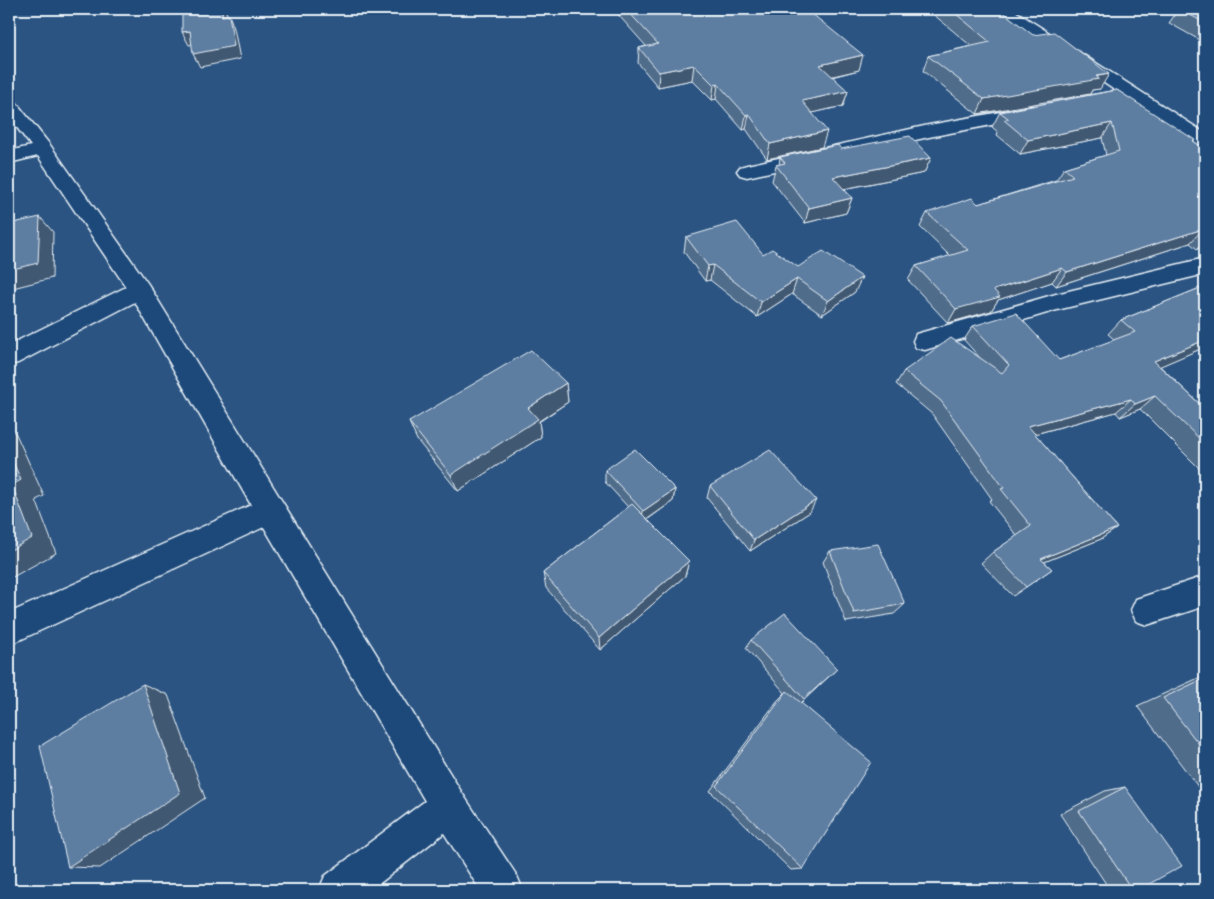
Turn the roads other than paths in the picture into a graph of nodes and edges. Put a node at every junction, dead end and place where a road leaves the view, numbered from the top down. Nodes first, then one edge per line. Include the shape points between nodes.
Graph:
1 (1002, 9) edge
2 (1133, 93) junction
3 (1075, 104) edge
4 (9, 105) edge
5 (1055, 107) edge
6 (1205, 141) edge
7 (42, 149) junction
8 (9, 157) edge
9 (747, 171) dead end
10 (1205, 266) edge
11 (140, 290) junction
12 (925, 341) dead end
13 (9, 356) edge
14 (270, 510) junction
15 (1205, 591) edge
16 (1147, 610) dead end
17 (9, 629) edge
18 (449, 806) junction
19 (338, 890) edge
20 (503, 890) edge

1 - 2 street
2 - 3 street
2 - 6 street
4 - 7 street
5 - 9 street
7 - 8 street
7 - 11 street
10 - 12 street via 1056,302
11 - 13 street
11 - 14 street
14 - 17 street
14 - 18 street
15 - 16 street
18 - 19 street
18 - 20 street

